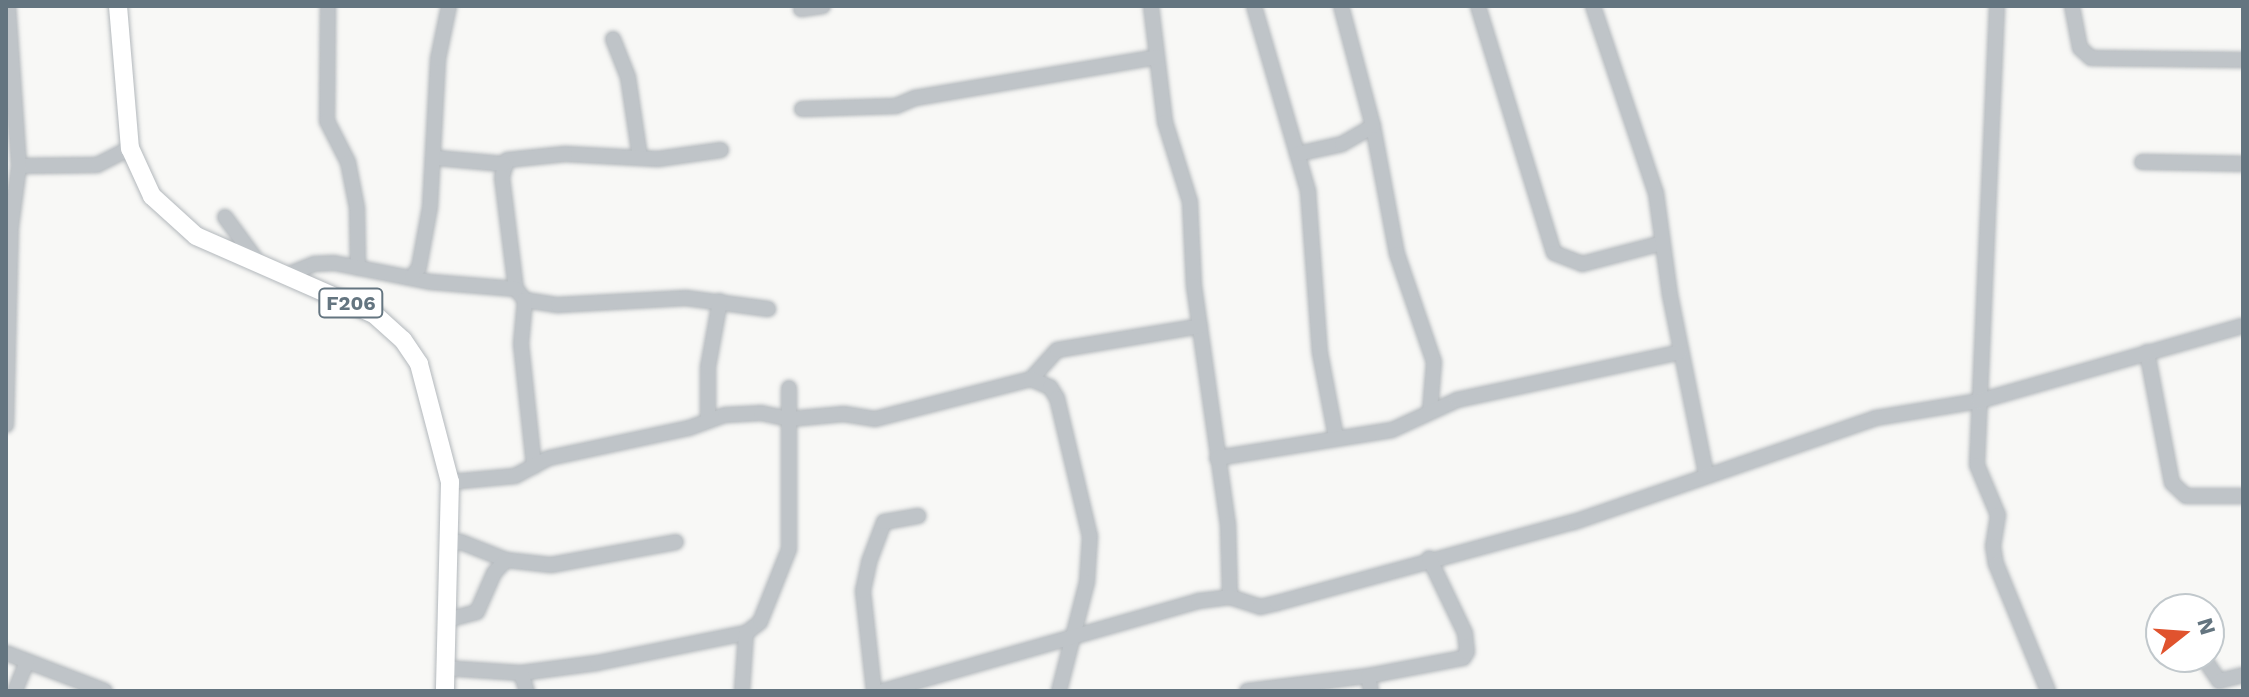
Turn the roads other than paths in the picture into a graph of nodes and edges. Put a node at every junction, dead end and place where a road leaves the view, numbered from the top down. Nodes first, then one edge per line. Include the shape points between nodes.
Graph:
1 (8, 6) edge
2 (118, 6) edge
3 (328, 6) edge
4 (449, 6) edge
5 (823, 6) edge
6 (1151, 6) edge
7 (1254, 6) edge
8 (1341, 6) edge
9 (1478, 6) edge
10 (1593, 6) edge
11 (1997, 6) edge
12 (2072, 6) edge
13 (801, 9) dead end
14 (613, 39) dead end
15 (1157, 57) junction
16 (2243, 60) edge
17 (802, 109) dead end
18 (1373, 126) junction
19 (130, 148) junction
20 (721, 150) dead end
21 (1297, 154) junction
22 (640, 157) junction
23 (437, 158) junction
24 (2142, 162) dead end
25 (504, 164) junction
26 (2243, 164) edge
27 (19, 166) junction
28 (225, 217) dead end
29 (1662, 243) junction
30 (258, 262) junction
31 (358, 268) junction
32 (289, 274) junction
33 (412, 277) junction
34 (520, 294) junction
35 (720, 301) junction
36 (768, 309) dead end
37 (1200, 326) junction
38 (2243, 326) edge
39 (1680, 352) junction
40 (2147, 352) junction
41 (1031, 379) junction
42 (789, 388) dead end
43 (1979, 401) junction
44 (1430, 411) junction
45 (790, 419) junction
46 (708, 420) junction
47 (6, 425) edge
48 (1336, 437) junction
49 (1219, 454) junction
50 (534, 466) junction
51 (1706, 473) junction
52 (450, 482) junction
53 (2243, 496) edge
54 (918, 516) dead end
55 (676, 542) dead end
56 (448, 544) junction
57 (1429, 558) junction
58 (506, 560) junction
59 (1230, 597) junction
60 (447, 620) junction
61 (746, 633) junction
62 (1070, 641) junction
63 (6, 653) edge
64 (27, 661) junction
65 (521, 673) junction
66 (2243, 675) edge
67 (442, 684) edge
68 (1370, 684) edge
69 (2220, 686) edge
70 (84, 687) edge
71 (15, 691) edge
72 (105, 691) edge
73 (527, 691) edge
74 (742, 691) edge
75 (874, 691) edge
76 (883, 691) edge
77 (1059, 691) edge
78 (1254, 691) edge
79 (2048, 691) edge

1 - 27 street
2 - 19 main road, F206
3 - 31 street via 327,121 348,162 357,208
4 - 23 street via 436,79
5 - 13 street
6 - 15 street
7 - 21 street
8 - 18 street
9 - 29 street via 1554,253 1582,264
10 - 29 street via 1656,193
11 - 43 street
12 - 16 street via 2080,48 2091,58
14 - 22 street via 628,77
15 - 17 street via 915,98 896,106
15 - 37 street via 1171,147 1190,202
18 - 21 street via 1342,144
18 - 44 street via 1397,254 1434,362
19 - 27 street via 97,165
19 - 30 main road, F206 via 142,179 166,212 196,236
20 - 22 street
21 - 48 street via 1308,191 1320,353
22 - 25 street via 521,156
23 - 25 street
23 - 33 street via 419,267
24 - 26 street
25 - 34 street
27 - 47 street via 11,226
28 - 30 street
29 - 39 street
30 - 32 main road, F206
31 - 32 street via 314,264
31 - 33 street
32 - 52 main road, F206 via 374,314 403,340 429,394
33 - 34 street
34 - 35 street via 558,305
34 - 50 street
35 - 36 street
35 - 46 street via 708,367
37 - 41 street via 1057,350
37 - 49 street
38 - 40 street
39 - 44 street via 1512,386
39 - 51 street
40 - 43 street
40 - 53 street via 2172,483 2186,496
41 - 45 street via 875,419 844,414
41 - 62 street via 1050,387 1057,398 1090,536 1087,582
42 - 45 street
43 - 51 street via 1876,418
43 - 79 street via 1977,465 1998,515 1996,564
44 - 48 street via 1392,430
45 - 46 street via 745,412
45 - 61 street via 789,549 760,622
46 - 50 street
48 - 49 street
49 - 59 street via 1231,552
50 - 52 street via 515,476
51 - 57 street via 1574,522
52 - 56 main road, F206
54 - 75 street via 887,519 869,562 863,591
55 - 58 street via 551,565
56 - 58 street via 470,545
56 - 60 main road, F206
57 - 59 street via 1260,607
57 - 68 street via 1465,633 1467,652 1463,658
58 - 60 street via 477,612
59 - 62 street via 1182,606
60 - 67 main road, F206
61 - 65 street
61 - 74 street
62 - 76 street
62 - 77 street
63 - 64 street
64 - 70 street
64 - 71 street
65 - 67 street
65 - 73 street
66 - 69 street
68 - 78 street
70 - 72 street

